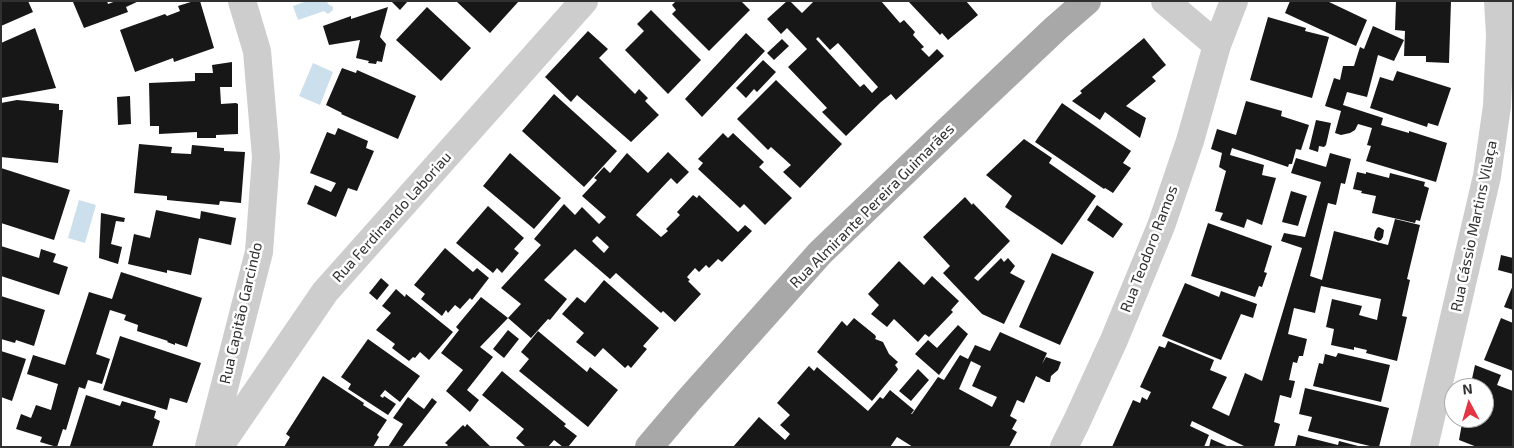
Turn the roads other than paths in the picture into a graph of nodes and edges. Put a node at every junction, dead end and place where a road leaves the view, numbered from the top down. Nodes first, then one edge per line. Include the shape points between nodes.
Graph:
1 (242, 1) edge
2 (584, 1) edge
3 (1087, 1) edge
4 (1166, 1) edge
5 (1234, 1) edge
6 (1498, 1) edge
7 (1217, 45) junction
8 (209, 447) edge
9 (219, 447) edge
10 (650, 447) edge
11 (1064, 447) edge
12 (1424, 447) edge

1 - 8 street, Rua Capitão Garcindo via 257,51 266,157 258,252
2 - 9 street, Rua Ferdinando Laboriau via 325,292
3 - 10 main road, Rua Almirante Pereira Guimarães via 820,253
4 - 7 street
5 - 7 street, Rua Teodoro Ramos
6 - 12 street, Rua Cássio Martins Vilaça via 1498,106 1487,176
7 - 11 street, Rua Teodoro Ramos via 1190,141 1161,226 1114,340

